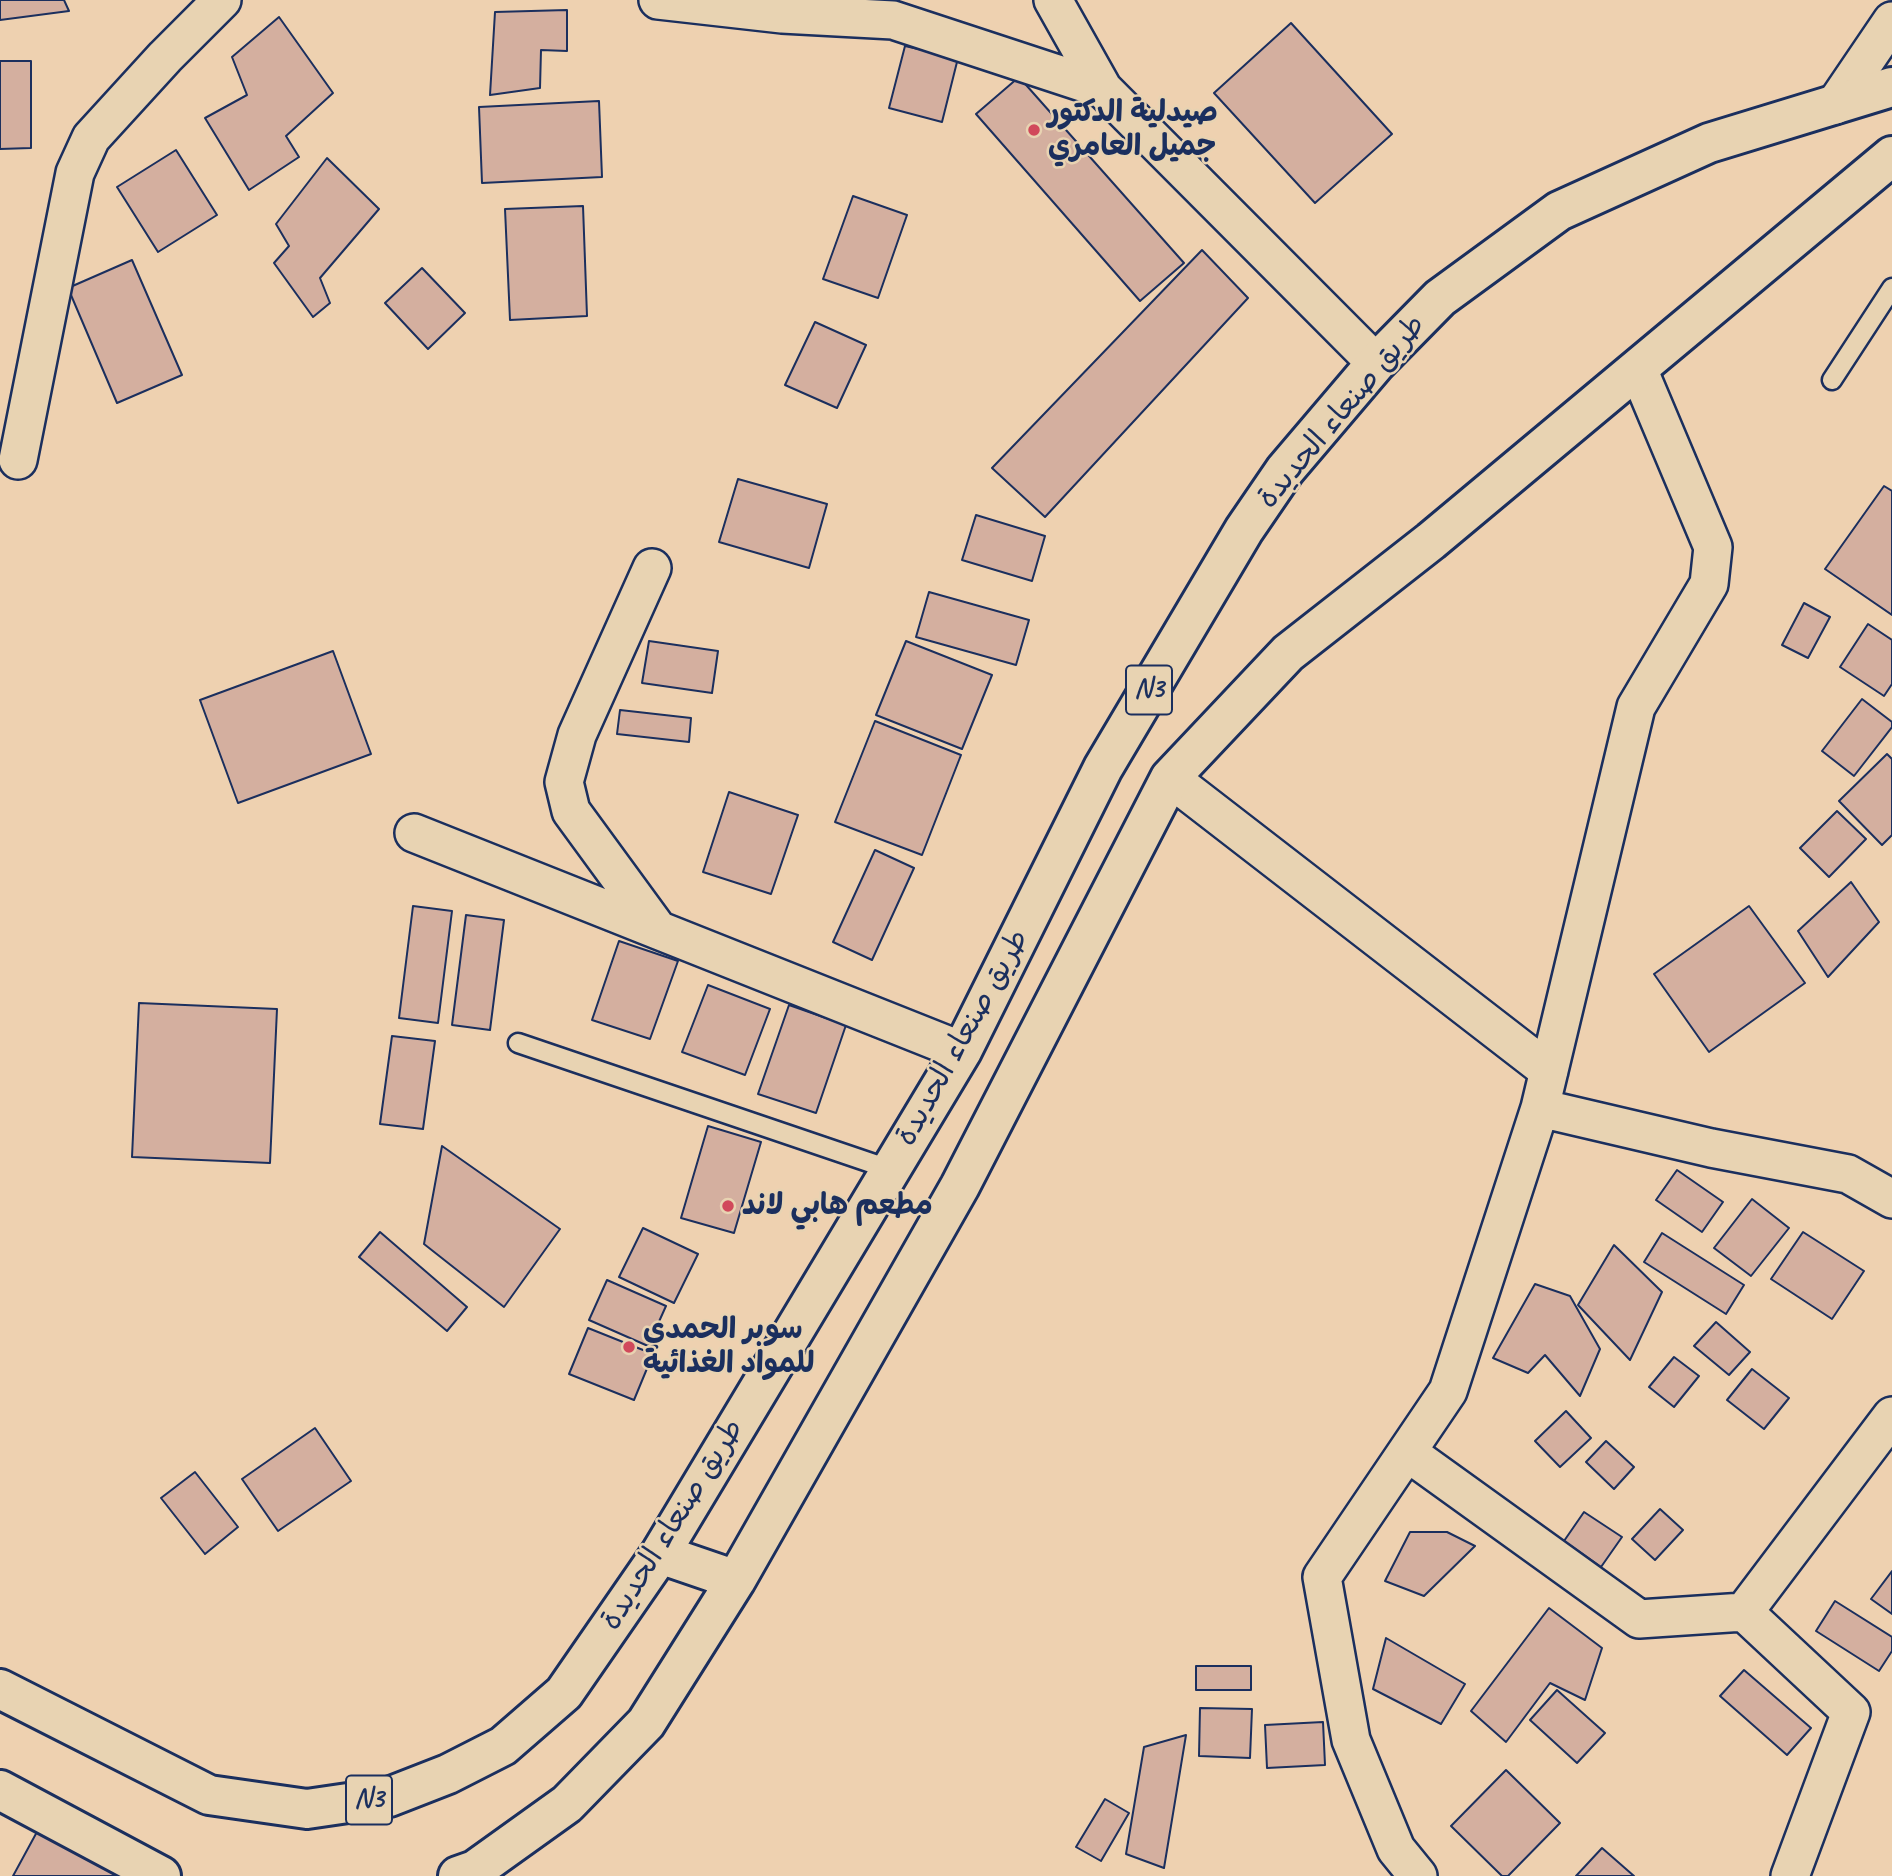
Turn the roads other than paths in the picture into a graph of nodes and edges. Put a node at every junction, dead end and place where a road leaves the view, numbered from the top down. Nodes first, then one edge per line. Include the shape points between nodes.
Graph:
1 (222, 0) edge
2 (658, 0) edge
3 (1053, 0) edge
4 (1892, 21) edge
5 (1892, 87) edge
6 (1103, 89) junction
7 (1835, 105) junction
8 (1892, 156) edge
9 (1892, 288) edge
10 (1376, 363) junction
11 (1638, 369) junction
12 (1832, 380) dead end
13 (18, 460) dead end
14 (652, 568) dead end
15 (1170, 778) junction
16 (414, 833) dead end
17 (658, 930) junction
18 (518, 1043) dead end
19 (962, 1051) junction
20 (1549, 1071) junction
21 (1540, 1108) junction
22 (889, 1169) junction
23 (1892, 1199) edge
24 (1892, 1416) edge
25 (1407, 1452) junction
26 (660, 1554) junction
27 (736, 1580) junction
28 (1744, 1612) junction
29 (0, 1689) edge
30 (0, 1790) edge
31 (161, 1876) edge
32 (458, 1876) edge
33 (1418, 1876) edge
34 (1790, 1876) edge

1 - 13 street via 91,138 75,173
2 - 6 street via 893,20
3 - 6 street
4 - 7 street
5 - 7 main road, طريق صنعاء الحديدة / N3
6 - 10 street
7 - 10 main road, طريق صنعاء الحديدة / N3 via 1709,143 1559,211 1440,298
8 - 11 main road, طريق صنعاء الحديدة / N3
9 - 12 lane
10 - 19 main road, طريق صنعاء الحديدة / N3 via 1285,470 1244,530 1103,768
11 - 15 main road, طريق صنعاء الحديدة / N3 via 1288,653
11 - 20 street via 1713,547 1709,584 1636,707
14 - 17 street via 577,735 565,782 571,811
15 - 20 street
15 - 27 main road, طريق صنعاء الحديدة / N3 via 960,1186
16 - 17 street
17 - 19 street
18 - 22 lane
19 - 22 main road, طريق صنعاء الحديدة / N3
20 - 21 street
21 - 23 street via 1849,1174
21 - 25 street via 1448,1391
22 - 26 main road, طريق صنعاء الحديدة / N3
24 - 28 street
25 - 28 street via 1639,1619
25 - 33 street via 1322,1577 1351,1740 1396,1849
26 - 27 main road
26 - 29 main road, طريق صنعاء الحديدة / N3 via 564,1693 503,1746 390,1797 307,1809 209,1795
27 - 32 main road, طريق صنعاء الحديدة / N3 via 646,1723 567,1804 475,1870
28 - 34 street via 1851,1712
30 - 31 main road

